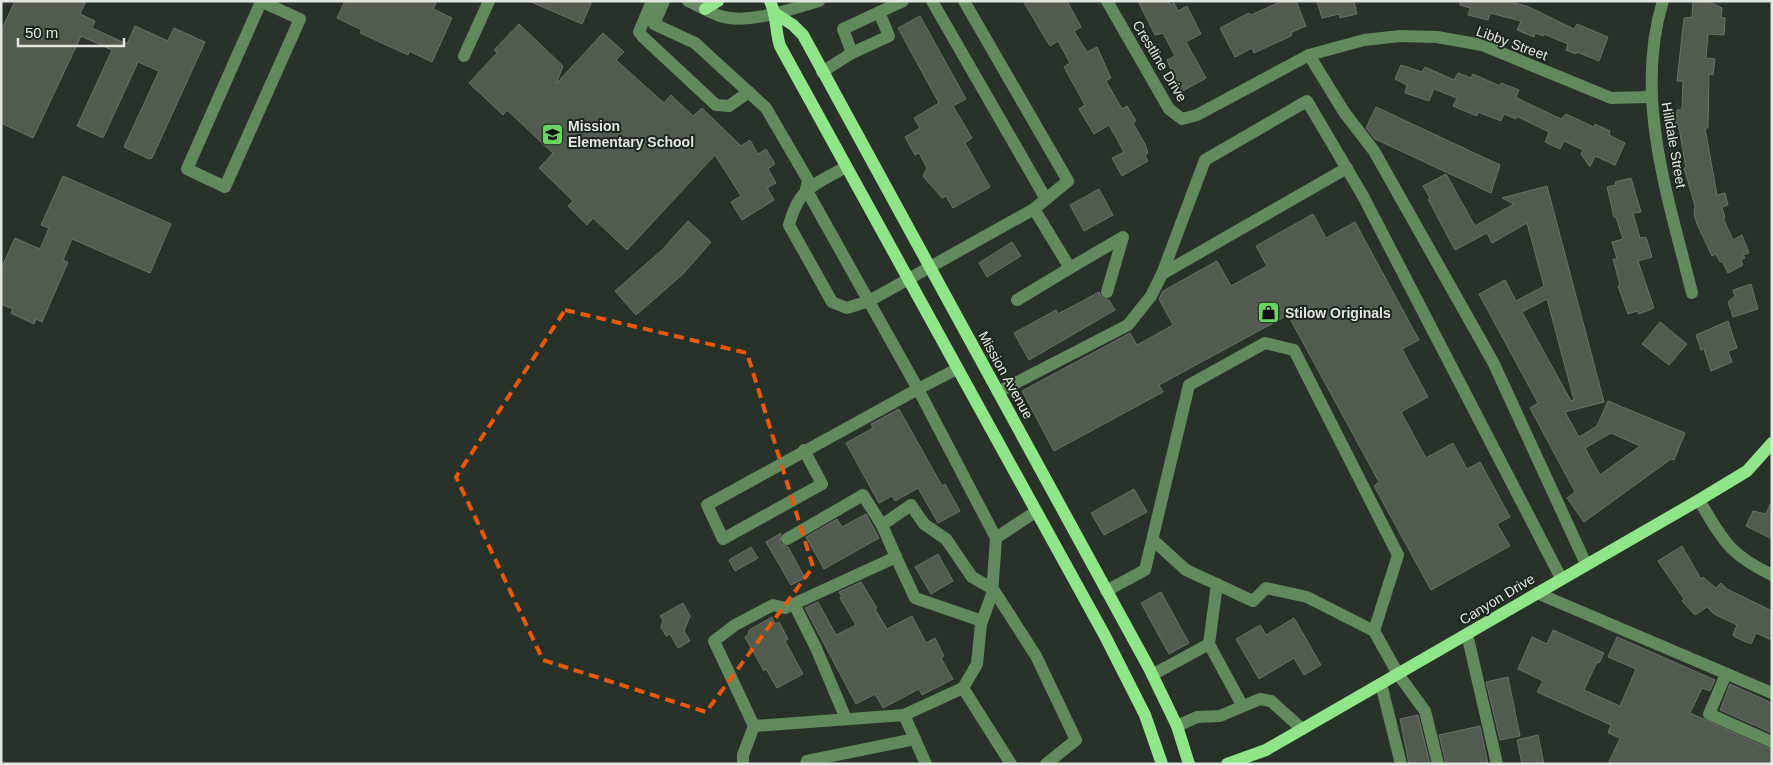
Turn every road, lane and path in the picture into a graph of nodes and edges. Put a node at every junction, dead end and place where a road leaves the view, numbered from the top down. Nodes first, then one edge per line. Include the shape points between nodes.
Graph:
1 (489, 1) edge
2 (652, 1) edge
3 (664, 1) edge
4 (688, 1) edge
5 (718, 1) edge
6 (770, 1) edge
7 (819, 1) edge
8 (903, 1) edge
9 (932, 1) edge
10 (964, 1) edge
11 (1107, 1) edge
12 (1663, 1) edge
13 (261, 2) edge
14 (706, 9) junction
15 (879, 12) junction
16 (776, 14) junction
17 (654, 24) junction
18 (643, 38) junction
19 (852, 53) junction
20 (1309, 55) junction
21 (464, 56) dead end
22 (822, 72) junction
23 (749, 92) junction
24 (1650, 97) junction
25 (1197, 115) joint
26 (846, 167) junction
27 (1347, 168) junction
28 (806, 189) junction
29 (1046, 199) junction
30 (1034, 209) junction
31 (929, 266) junction
32 (1070, 268) junction
33 (1162, 274) junction
34 (908, 279) junction
35 (1107, 292) dead end
36 (1692, 293) dead end
37 (1017, 300) dead end
38 (869, 302) junction
39 (958, 370) junction
40 (918, 390) junction
41 (998, 392) junction
42 (1772, 443) edge
43 (804, 450) junction
44 (1699, 500) junction
45 (1036, 512) junction
46 (882, 525) junction
47 (996, 538) junction
48 (787, 539) dead end
49 (1153, 540) junction
50 (896, 557) junction
51 (1586, 564) junction
52 (1772, 575) edge
53 (1561, 578) junction
54 (1217, 584) junction
55 (993, 588) junction
56 (1106, 591) junction
57 (1537, 593) junction
58 (794, 604) junction
59 (982, 621) junction
60 (1374, 631) junction
61 (1467, 634) junction
62 (1209, 644) junction
63 (1398, 674) junction
64 (1726, 674) junction
65 (1152, 675) junction
66 (1381, 684) junction
67 (963, 688) junction
68 (1772, 693) edge
69 (1242, 705) junction
70 (904, 716) junction
71 (846, 719) junction
72 (754, 726) junction
73 (1177, 726) junction
74 (1302, 729) junction
75 (915, 739) junction
76 (1772, 742) edge
77 (743, 759) edge
78 (806, 764) edge
79 (926, 764) edge
80 (1011, 764) edge
81 (1046, 764) edge
82 (1162, 764) edge
83 (1189, 764) edge
84 (1227, 764) edge
85 (1401, 764) edge
86 (1438, 764) edge
87 (1497, 764) edge

1 - 21 street
2 - 18 street via 639,32
3 - 17 street
4 - 14 street
5 - 14 main road
6 - 16 main road, Mission Avenue
7 - 16 street
8 - 15 street
9 - 29 street
10 - 29 street via 1068,181
11 - 25 street, Crestline Drive via 1168,109 1182,119
12 - 24 street, Hilldale Street via 1657,19
13 - 13 street via 187,169 225,187 300,19
14 - 16 street via 733,18
15 - 19 street via 843,29
15 - 19 street via 889,36
16 - 22 main road, Mission Avenue via 801,33
16 - 26 main road, Mission Avenue via 780,46
17 - 18 street
17 - 23 street via 696,43
18 - 23 street via 716,105 729,106
19 - 22 street
20 - 24 street, Libby Street via 1364,40 1400,36 1437,37 1482,45 1611,98
20 - 25 street, Libby Street
20 - 51 street via 1344,112 1374,151 1493,362
22 - 31 main road, Mission Avenue
23 - 28 street via 766,108 808,180
24 - 36 street, Hilldale Street via 1667,191
26 - 28 street
26 - 34 main road, Mission Avenue
27 - 33 street
27 - 33 street via 1307,101 1205,160
27 - 53 street
28 - 38 street
28 - 38 street via 794,207 789,226 832,302 847,308
29 - 30 street
30 - 31 street
30 - 32 street
31 - 34 street
31 - 41 main road, Mission Avenue
32 - 35 street via 1123,237
32 - 37 street
33 - 41 street via 1140,313 1128,325
34 - 38 street
34 - 39 main road, Mission Avenue
38 - 40 street
39 - 40 street
39 - 45 main road, Mission Avenue
40 - 43 street
40 - 47 street
41 - 56 main road, Mission Avenue
42 - 44 main road, Canyon Drive via 1747,471
43 - 43 street via 706,505 723,539 822,484
44 - 51 main road, Canyon Drive
44 - 52 street via 1726,544 1740,558
45 - 47 street
45 - 82 main road, Mission Avenue via 1128,678 1153,734
46 - 48 street via 863,495
46 - 50 street
46 - 55 street via 912,505 924,524 946,539 972,577
47 - 55 street
49 - 54 street via 1186,570
49 - 56 street via 1145,570
49 - 60 street via 1189,385 1265,343 1294,350 1398,555
50 - 58 street
50 - 59 street via 915,598
51 - 53 main road, Canyon Drive
53 - 57 main road, Canyon Drive
54 - 60 street via 1253,601 1266,588 1307,597
54 - 62 street
55 - 59 street
55 - 81 street via 1036,656 1076,740
56 - 65 main road, Mission Avenue
57 - 61 main road, Canyon Drive
57 - 64 street
58 - 71 street
58 - 72 street via 784,608 773,605 735,625 714,641
59 - 67 street via 977,664
60 - 63 street
61 - 63 main road, Canyon Drive
61 - 87 street
62 - 65 street
62 - 69 street
63 - 66 main road, Canyon Drive
63 - 86 street via 1425,711
64 - 68 street
64 - 76 street via 1709,714
65 - 73 main road, Mission Avenue
66 - 74 main road, Canyon Drive
66 - 85 street
67 - 70 street
67 - 80 street
69 - 73 street via 1220,716 1197,717
69 - 74 street via 1260,699 1271,701
70 - 71 street
70 - 75 street
71 - 72 street
72 - 77 street
73 - 83 main road, Mission Avenue
74 - 84 main road, Canyon Drive via 1266,750
75 - 78 street via 807,761
75 - 79 street

